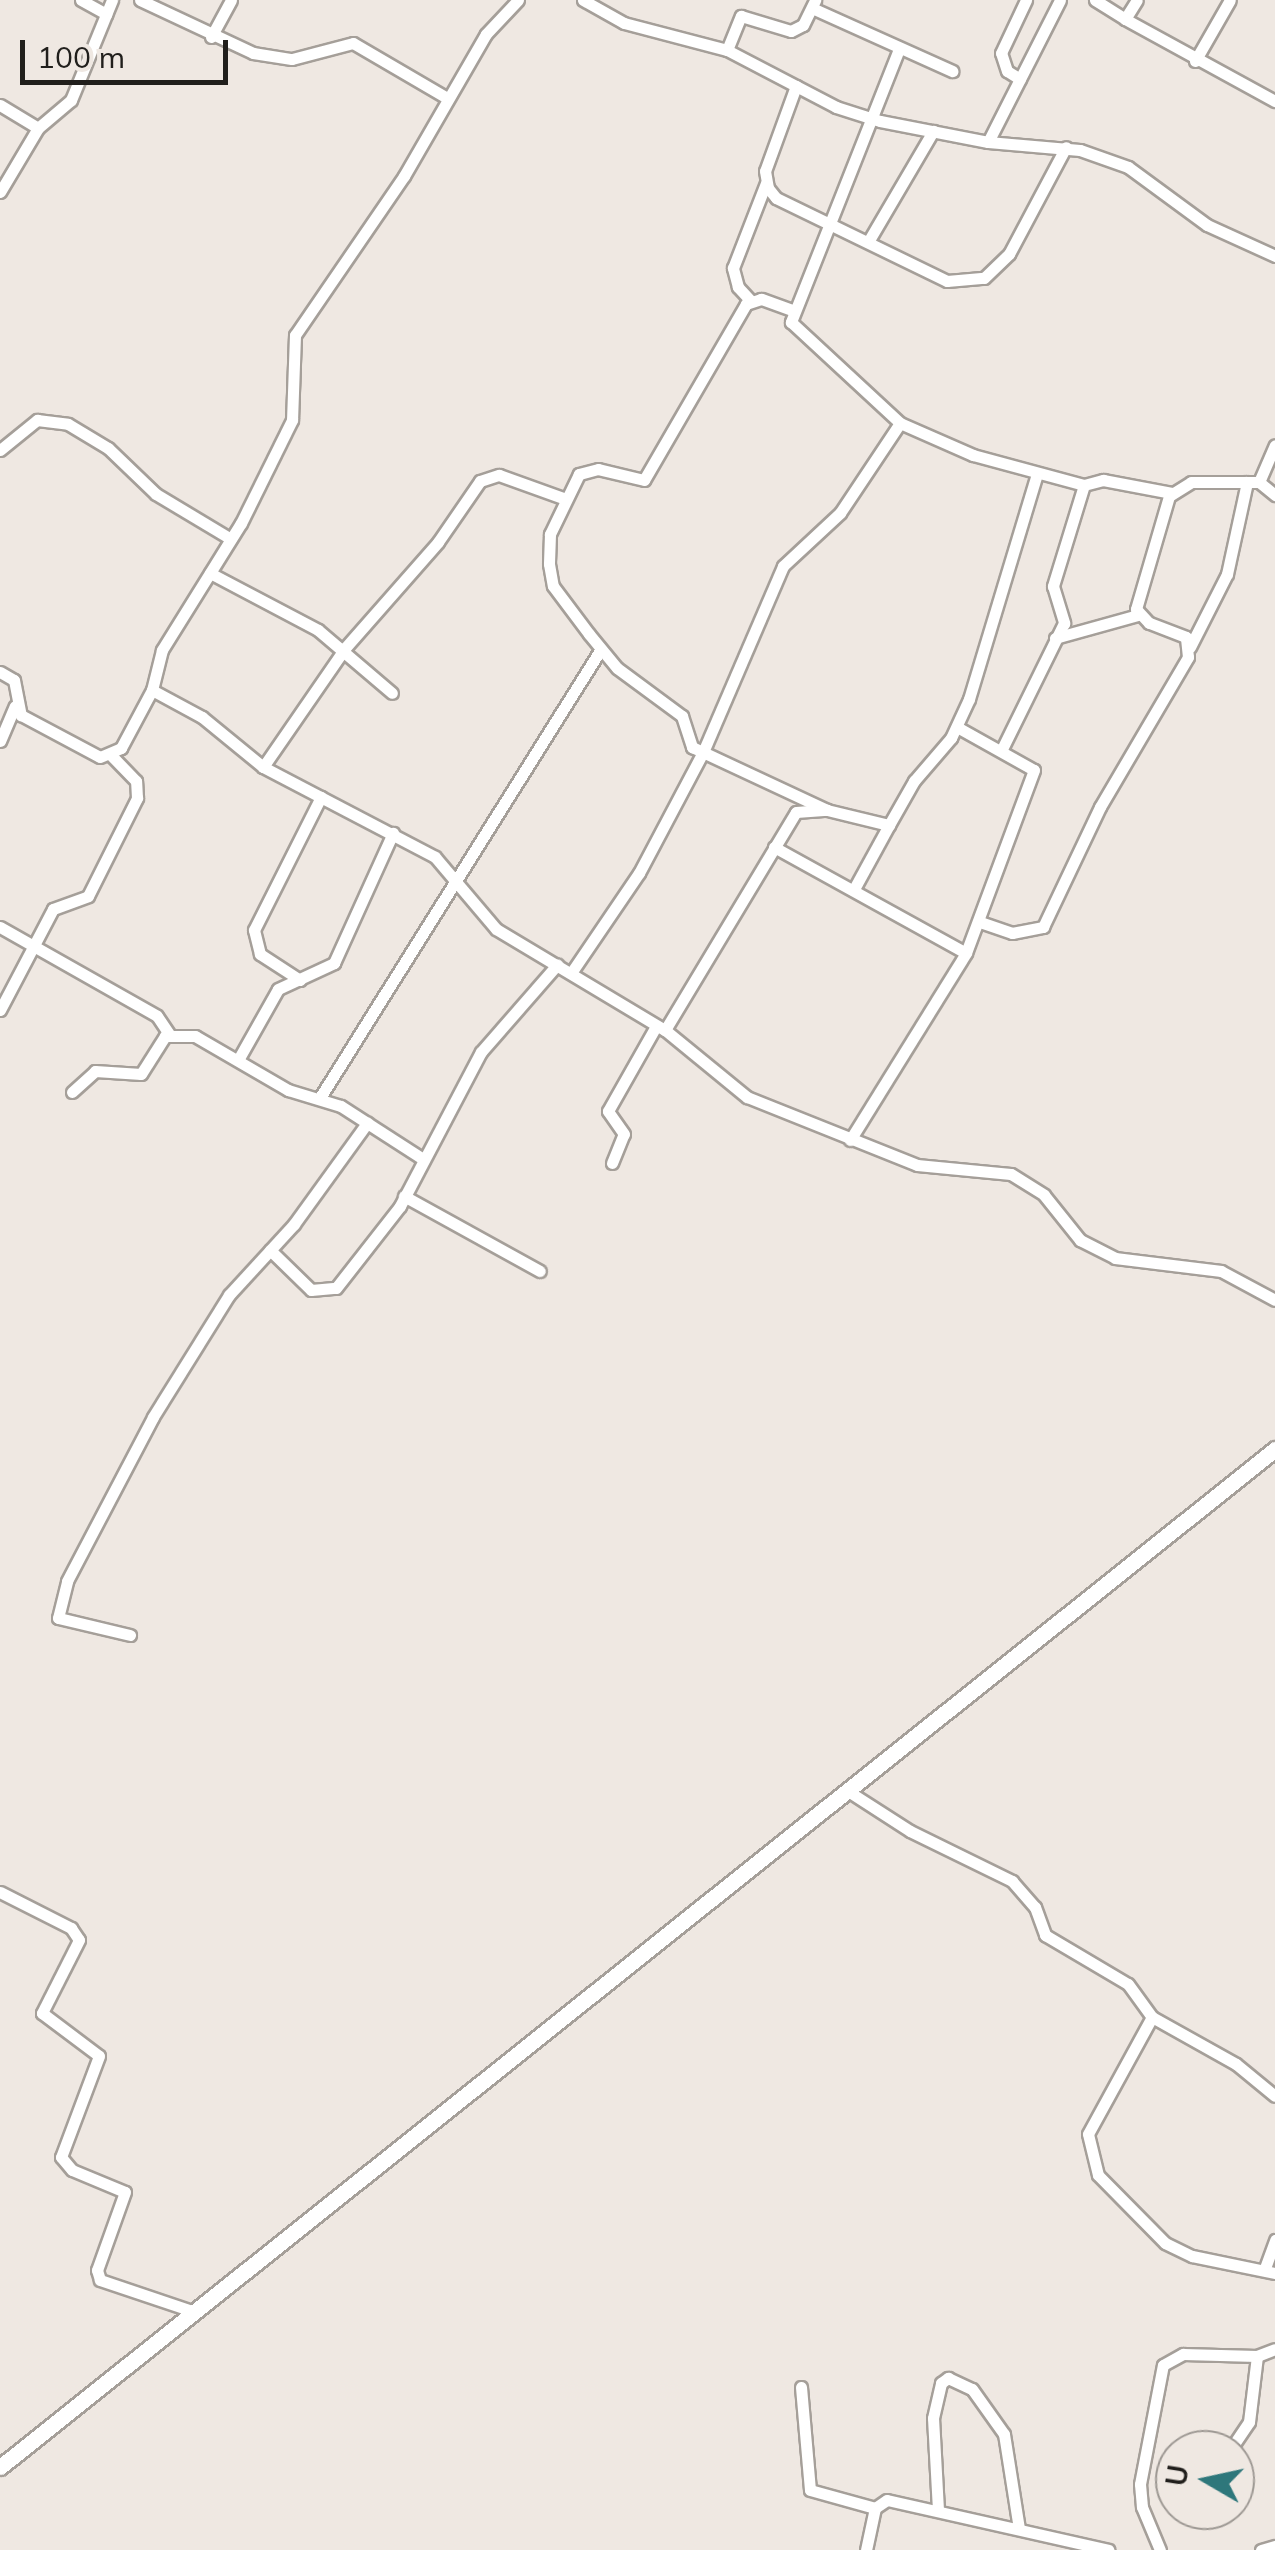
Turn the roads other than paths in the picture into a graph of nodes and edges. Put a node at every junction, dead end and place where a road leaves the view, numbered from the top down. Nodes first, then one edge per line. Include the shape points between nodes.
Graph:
1 (81, 0) edge
2 (112, 0) edge
3 (140, 0) edge
4 (231, 0) edge
5 (517, 0) edge
6 (1026, 0) edge
7 (1060, 0) edge
8 (1094, 0) edge
9 (1137, 0) edge
10 (1230, 0) edge
11 (590, 2) edge
12 (814, 4) edge
13 (166, 6) edge
14 (106, 14) junction
15 (1124, 19) junction
16 (212, 37) junction
17 (898, 49) junction
18 (727, 50) junction
19 (1194, 61) junction
20 (952, 71) dead end
21 (1020, 79) junction
22 (796, 86) junction
23 (447, 98) junction
24 (1275, 101) edge
25 (0, 105) edge
26 (873, 118) junction
27 (38, 128) junction
28 (932, 131) junction
29 (988, 142) junction
30 (1066, 147) junction
31 (766, 184) junction
32 (0, 192) edge
33 (828, 223) junction
34 (868, 242) junction
35 (1275, 256) edge
36 (750, 300) junction
37 (792, 310) junction
38 (900, 423) junction
39 (1275, 445) edge
40 (0, 450) edge
41 (1037, 474) junction
42 (1253, 482) junction
43 (1084, 485) junction
44 (1172, 493) junction
45 (1275, 495) edge
46 (563, 498) junction
47 (231, 539) junction
48 (210, 573) junction
49 (1138, 615) junction
50 (1055, 638) junction
51 (1190, 647) junction
52 (344, 648) junction
53 (602, 649) junction
54 (0, 672) edge
55 (152, 690) junction
56 (392, 693) dead end
57 (15, 706) junction
58 (957, 727) junction
59 (0, 741) edge
60 (1002, 749) junction
61 (703, 752) junction
62 (112, 756) junction
63 (263, 767) junction
64 (321, 797) junction
65 (826, 810) junction
66 (890, 824) junction
67 (393, 833) junction
68 (774, 847) junction
69 (456, 882) junction
70 (854, 889) junction
71 (980, 922) junction
72 (0, 927) edge
73 (35, 944) junction
74 (966, 953) junction
75 (557, 965) junction
76 (571, 973) junction
77 (300, 980) junction
78 (0, 1010) edge
79 (661, 1028) junction
80 (170, 1035) junction
81 (238, 1060) junction
82 (72, 1092) dead end
83 (321, 1096) junction
84 (367, 1123) junction
85 (850, 1140) junction
86 (423, 1159) junction
87 (612, 1163) dead end
88 (404, 1196) junction
89 (270, 1250) junction
90 (540, 1271) dead end
91 (1275, 1300) edge
92 (1275, 1449) edge
93 (130, 1635) dead end
94 (852, 1793) junction
95 (0, 1892) edge
96 (1152, 2016) junction
97 (1275, 2096) edge
98 (1275, 2240) edge
99 (1270, 2270) edge
100 (195, 2312) junction
101 (1275, 2349) edge
102 (1258, 2356) junction
103 (801, 2387) dead end
104 (1243, 2430) edge
105 (0, 2467) edge
106 (876, 2508) junction
107 (938, 2510) junction
108 (1020, 2528) junction
109 (1275, 2546) edge
110 (866, 2550) edge
111 (1108, 2550) edge
112 (1160, 2550) edge
113 (1261, 2550) edge

1 - 14 street
2 - 14 street
3 - 13 street
4 - 16 street
5 - 23 street via 486,34
6 - 21 street via 1001,53
7 - 21 street
8 - 15 street
9 - 15 street
10 - 19 street
11 - 18 street via 624,24
12 - 17 street
12 - 18 street via 791,32 742,16
13 - 16 street
14 - 27 street via 72,100
15 - 19 street
16 - 23 street via 292,59 353,43
17 - 20 street
17 - 26 street
18 - 22 street
19 - 24 street
21 - 29 street
22 - 26 street
22 - 31 street via 764,171
23 - 47 street via 385,206 296,334 292,420
25 - 27 street
26 - 28 street
26 - 33 street
27 - 32 street
28 - 29 street
28 - 34 street
29 - 30 street
30 - 34 street via 1026,229 984,278 948,281
30 - 35 street via 1128,167 1207,225
31 - 33 street via 776,198
31 - 36 street via 733,268
33 - 34 street
33 - 37 street
36 - 37 street
36 - 46 street via 648,477 635,482 589,470
37 - 38 street via 796,328
38 - 41 street
38 - 61 street via 840,513 783,566
39 - 42 street
40 - 47 street via 37,420 68,424 108,448 156,494
41 - 43 street
41 - 58 street
42 - 44 street via 1191,482
42 - 45 street
42 - 51 street via 1228,574
43 - 44 street via 1103,480
43 - 50 street via 1053,586 1065,616
44 - 49 street via 1136,599
46 - 52 street via 500,475 480,482 438,542
46 - 53 street via 550,534 553,586
47 - 48 street
48 - 52 street
48 - 55 street via 162,650
49 - 50 street
49 - 51 street via 1186,636
50 - 60 street
51 - 71 street via 1100,807 1043,927 1020,934
52 - 56 street
52 - 63 street
53 - 61 street via 678,712 688,743
53 - 69 street
54 - 57 street via 14,680
55 - 62 street
55 - 63 street via 202,717
57 - 59 street
57 - 62 street via 55,737
58 - 60 street
58 - 66 street
60 - 71 street via 1030,764 1033,776
61 - 65 street
61 - 76 street via 640,873
62 - 73 street via 136,781 137,798 88,896 53,909
63 - 64 street
64 - 67 street
64 - 77 street via 254,930 260,954
65 - 66 street
65 - 68 street via 796,812
66 - 70 street
67 - 69 street via 435,857
67 - 77 street via 334,963
68 - 70 street
68 - 79 street
69 - 75 street via 496,928
69 - 83 street
70 - 74 street
71 - 74 street
72 - 73 street
73 - 78 street
73 - 80 street via 157,1016
74 - 85 street
75 - 76 street
75 - 86 street via 481,1052
76 - 79 street
77 - 81 street via 278,989
79 - 85 street via 733,1089
79 - 87 street via 608,1112 624,1134
80 - 81 street via 208,1039
80 - 82 street via 160,1038 142,1074 94,1070
81 - 83 street via 288,1090
83 - 84 street
84 - 86 street
84 - 89 street
85 - 91 street via 917,1166 1012,1174 1044,1195 1080,1240 1115,1258 1221,1272
86 - 88 street
88 - 89 street via 328,1292 311,1290
88 - 90 street
89 - 93 street via 229,1295 153,1418 62,1595 62,1620
92 - 94 main road
94 - 96 street via 910,1831 1012,1881 1036,1907 1045,1935 1134,1989
94 - 100 main road
95 - 100 street via 71,1928 79,1940 42,2012 99,2056 62,2157 72,2170 125,2192 97,2270 100,2280
96 - 97 street via 1236,2064
96 - 99 street via 1088,2134 1098,2175 1165,2243 1192,2256
98 - 99 street
100 - 105 main road
101 - 102 street
102 - 104 street
102 - 112 street via 1202,2351 1163,2365 1140,2484 1142,2508
103 - 106 street via 810,2490
106 - 107 street via 887,2500
106 - 110 street
107 - 108 street
107 - 108 street via 933,2418 948,2378 972,2388 1004,2434
108 - 111 street
109 - 113 street

